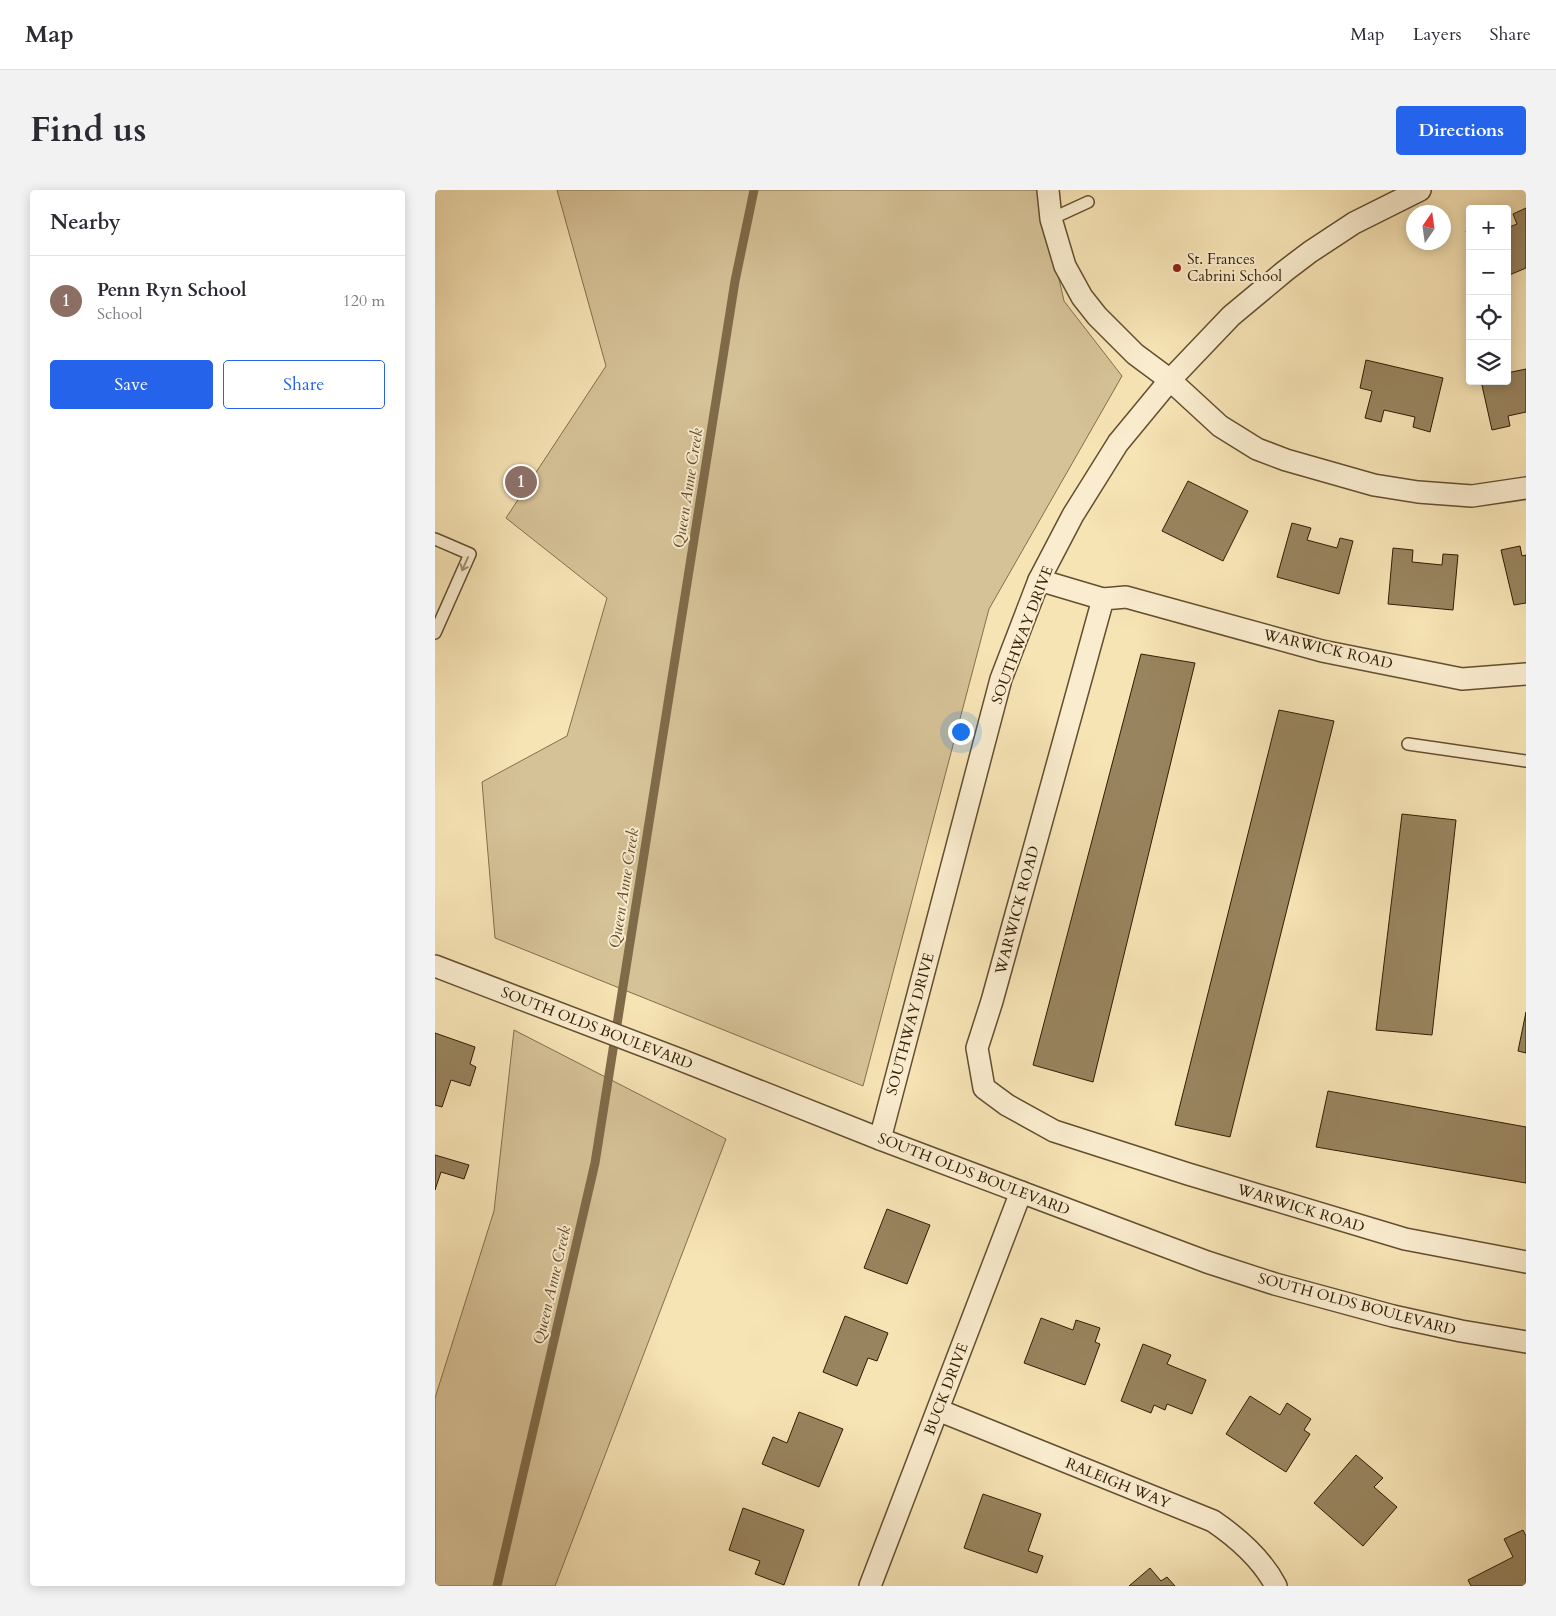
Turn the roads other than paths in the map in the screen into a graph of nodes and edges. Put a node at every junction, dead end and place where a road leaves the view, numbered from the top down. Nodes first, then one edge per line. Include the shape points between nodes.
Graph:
1 (1048, 190) edge
2 (1420, 190) edge
3 (1088, 202) dead end
4 (1051, 219) junction
5 (1170, 380) junction
6 (1526, 488) edge
7 (435, 539) edge
8 (1039, 580) junction
9 (1103, 599) junction
10 (435, 633) edge
11 (1526, 674) edge
12 (1408, 744) dead end
13 (1526, 761) edge
14 (435, 966) edge
15 (880, 1139) junction
16 (1021, 1192) junction
17 (1526, 1262) edge
18 (1526, 1342) edge
19 (938, 1410) junction
20 (870, 1586) edge
21 (1276, 1586) edge

1 - 4 street
2 - 5 street, SOUTHWAY DRIVE via 1354,223 1285,271 1231,316
3 - 4 lane
4 - 5 street via 1065,266 1082,297 1135,354
5 - 6 street via 1220,426 1257,448 1286,460 1374,485 1419,492 1472,496
5 - 8 street, SOUTHWAY DRIVE via 1118,443 1073,515
7 -> 10 lane via 470,554
8 - 9 street
8 - 15 street, SOUTHWAY DRIVE via 1001,680
9 - 11 street, WARWICK ROAD via 1126,597 1322,651 1462,678
9 - 17 street, WARWICK ROAD via 977,1048 984,1088 1054,1131 1405,1239
12 - 13 lane
14 - 15 street, SOUTH OLDS BOULEVARD
15 - 16 street, SOUTH OLDS BOULEVARD
16 - 18 street, SOUTH OLDS BOULEVARD via 1275,1284 1393,1316
16 - 19 street, BUCK DRIVE
19 - 20 street, BUCK DRIVE
19 - 21 street, RALEIGH WAY via 1213,1521 1233,1534 1255,1556

